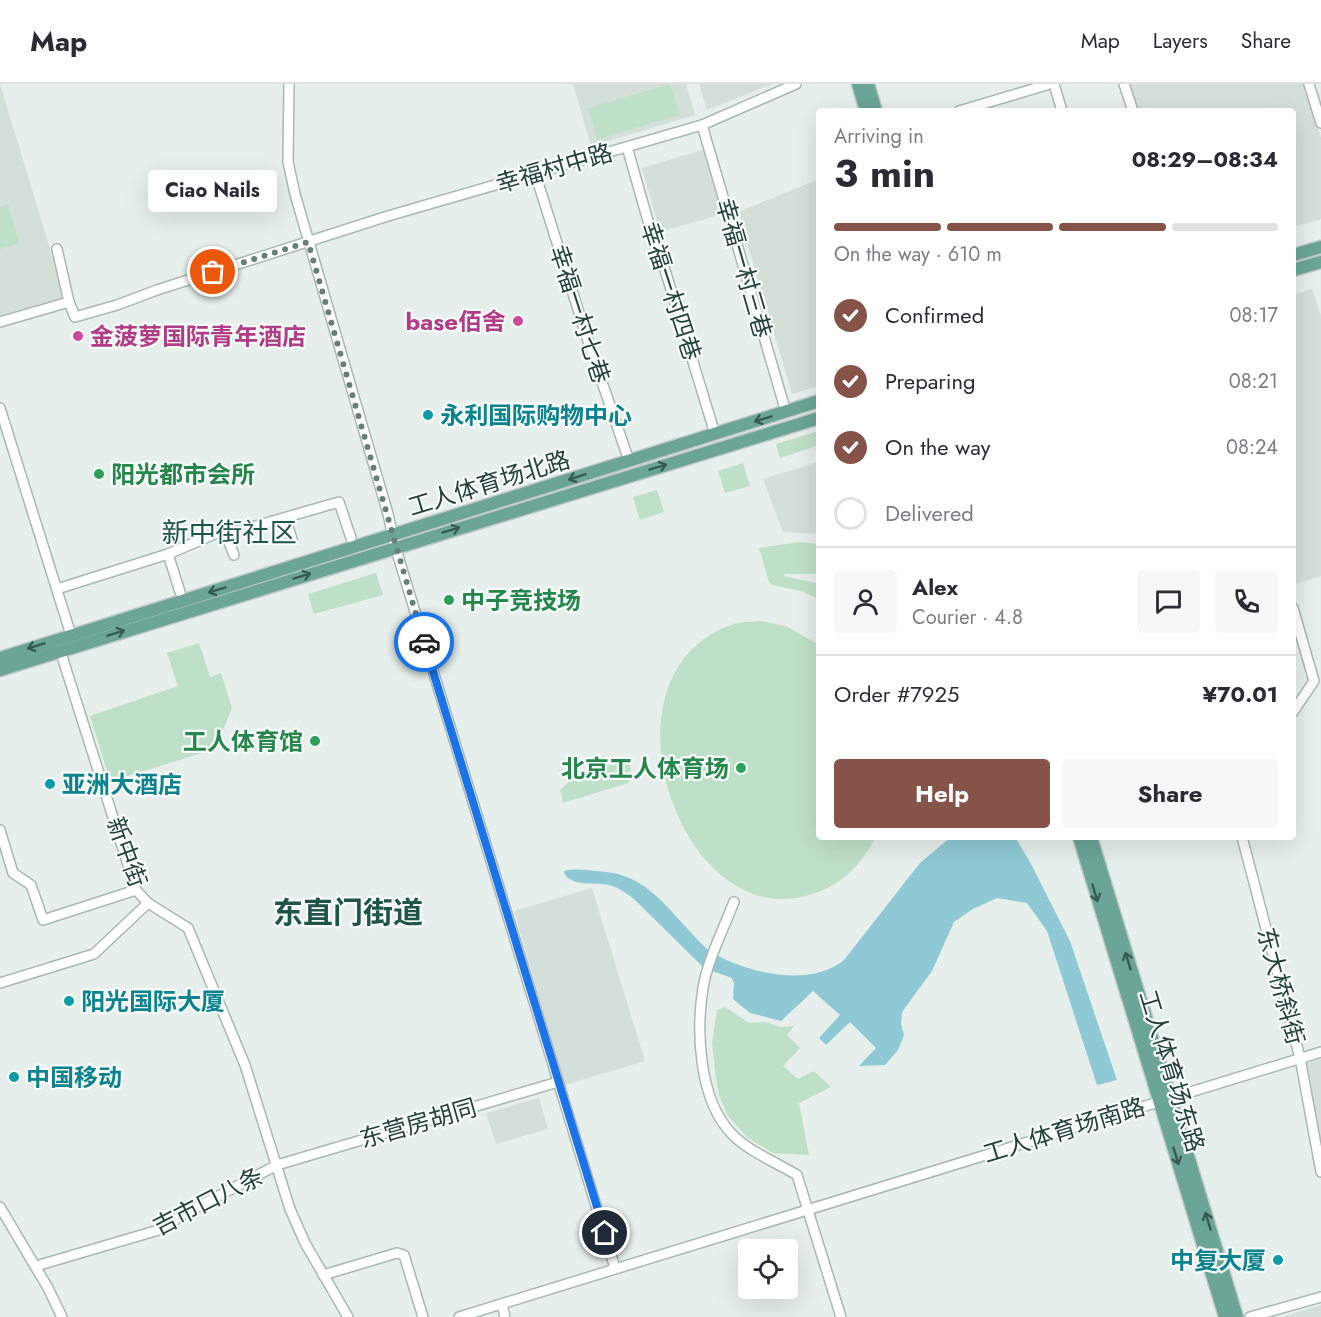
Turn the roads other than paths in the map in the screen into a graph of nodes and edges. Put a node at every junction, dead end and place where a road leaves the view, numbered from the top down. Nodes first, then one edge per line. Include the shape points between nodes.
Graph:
1 (289, 84) edge
2 (796, 84) edge
3 (858, 84) edge
4 (868, 84) edge
5 (1052, 84) edge
6 (1124, 84) edge
7 (1309, 84) edge
8 (865, 108) edge
9 (875, 108) edge
10 (969, 108) edge
11 (1061, 108) edge
12 (1132, 108) edge
13 (1321, 123) edge
14 (702, 125) junction
15 (627, 147) junction
16 (535, 173) junction
17 (308, 242) junction
18 (1321, 247) edge
19 (57, 249) dead end
20 (1296, 254) edge
21 (1321, 262) edge
22 (1296, 269) edge
23 (69, 302) junction
24 (0, 322) edge
25 (816, 402) edge
26 (0, 408) edge
27 (786, 412) junction
28 (816, 419) edge
29 (715, 434) junction
30 (627, 455) dead end
31 (285, 518) junction
32 (224, 530) junction
33 (351, 538) dead end
34 (292, 539) dead end
35 (394, 541) junction
36 (168, 554) junction
37 (234, 555) dead end
38 (57, 589) junction
39 (180, 592) dead end
40 (1296, 618) edge
41 (71, 635) junction
42 (60, 650) junction
43 (0, 658) edge
44 (0, 670) edge
45 (1296, 708) edge
46 (0, 830) edge
47 (1079, 840) edge
48 (1092, 840) edge
49 (1243, 840) edge
50 (136, 890) junction
51 (734, 902) dead end
52 (148, 903) junction
53 (0, 982) edge
54 (1321, 1052) edge
55 (1300, 1058) junction
56 (558, 1082) junction
57 (1164, 1099) junction
58 (277, 1166) junction
59 (1321, 1172) edge
60 (0, 1207) edge
61 (807, 1210) junction
62 (36, 1266) junction
63 (615, 1268) junction
64 (323, 1275) junction
65 (1321, 1297) edge
66 (502, 1304) junction
67 (62, 1317) edge
68 (348, 1317) edge
69 (423, 1317) edge
70 (459, 1317) edge
71 (505, 1317) edge
72 (841, 1317) edge
73 (1225, 1317) edge
74 (1237, 1317) edge
75 (1250, 1317) edge

1 - 17 street via 288,162
2 - 14 street, 幸福村中路
3 - 8 main road
4 - 9 main road
5 - 10 street
5 - 11 street
6 - 12 street
7 - 13 street
14 - 15 street, 幸福村中路
14 - 27 street, 幸福一村三巷
15 - 16 street, 幸福村中路
15 - 29 street, 幸福一村四巷
16 - 17 street, 幸福村中路
16 - 30 street, 幸福一村七巷
17 - 23 street, 幸福村中路 via 75,317
17 - 35 street
18 - 20 main road
19 - 23 street
21 - 22 main road
23 - 24 street
25 - 27 main road, 工人体育场北路
26 - 38 street
27 -> 29 main road, 工人体育场北路
35 -> 28 main road, 工人体育场北路
29 -> 35 main road, 工人体育场北路
31 - 32 street via 238,531
31 - 33 street via 339,502
31 - 34 street
32 - 36 street
32 - 37 street
35 -> 41 main road, 工人体育场北路
42 -> 35 main road, 工人体育场北路
35 - 56 street
36 - 38 street
36 - 39 street
38 - 41 street
40 - 45 street via 1314,681
41 -> 43 main road, 工人体育场北路
42 - 44 main road, 工人体育场北路
42 - 50 street, 新中街
46 - 50 street via 13,873 31,885 43,920
47 -> 57 main road, 工人体育场东路
57 -> 48 main road, 工人体育场东路
49 - 55 street, 东大桥斜街
50 - 52 street, 新中街
51 - 61 street via 703,988 700,1047 712,1102 732,1135 797,1175
52 - 53 street via 94,954
52 - 58 street, 新中街 via 188,928 245,1065
54 - 55 street, 工人体育场南路
55 - 57 street, 工人体育场南路
55 - 59 street, 东大桥斜街
56 - 58 street, 东营房胡同
56 - 63 street
57 - 61 street, 工人体育场南路
57 -> 73 main road, 工人体育场东路
74 -> 57 main road, 工人体育场东路
58 - 62 street, 吉市口八条 via 162,1229
58 - 64 street, 新中街 via 290,1209
60 - 62 street
61 - 63 street, 工人体育场南路
61 - 72 street
62 - 67 street
63 - 66 street, 工人体育场南路
64 - 68 street, 新中街
64 - 69 street via 397,1253 404,1255
65 - 75 street
66 - 70 street, 工人体育场南路
66 - 71 street

